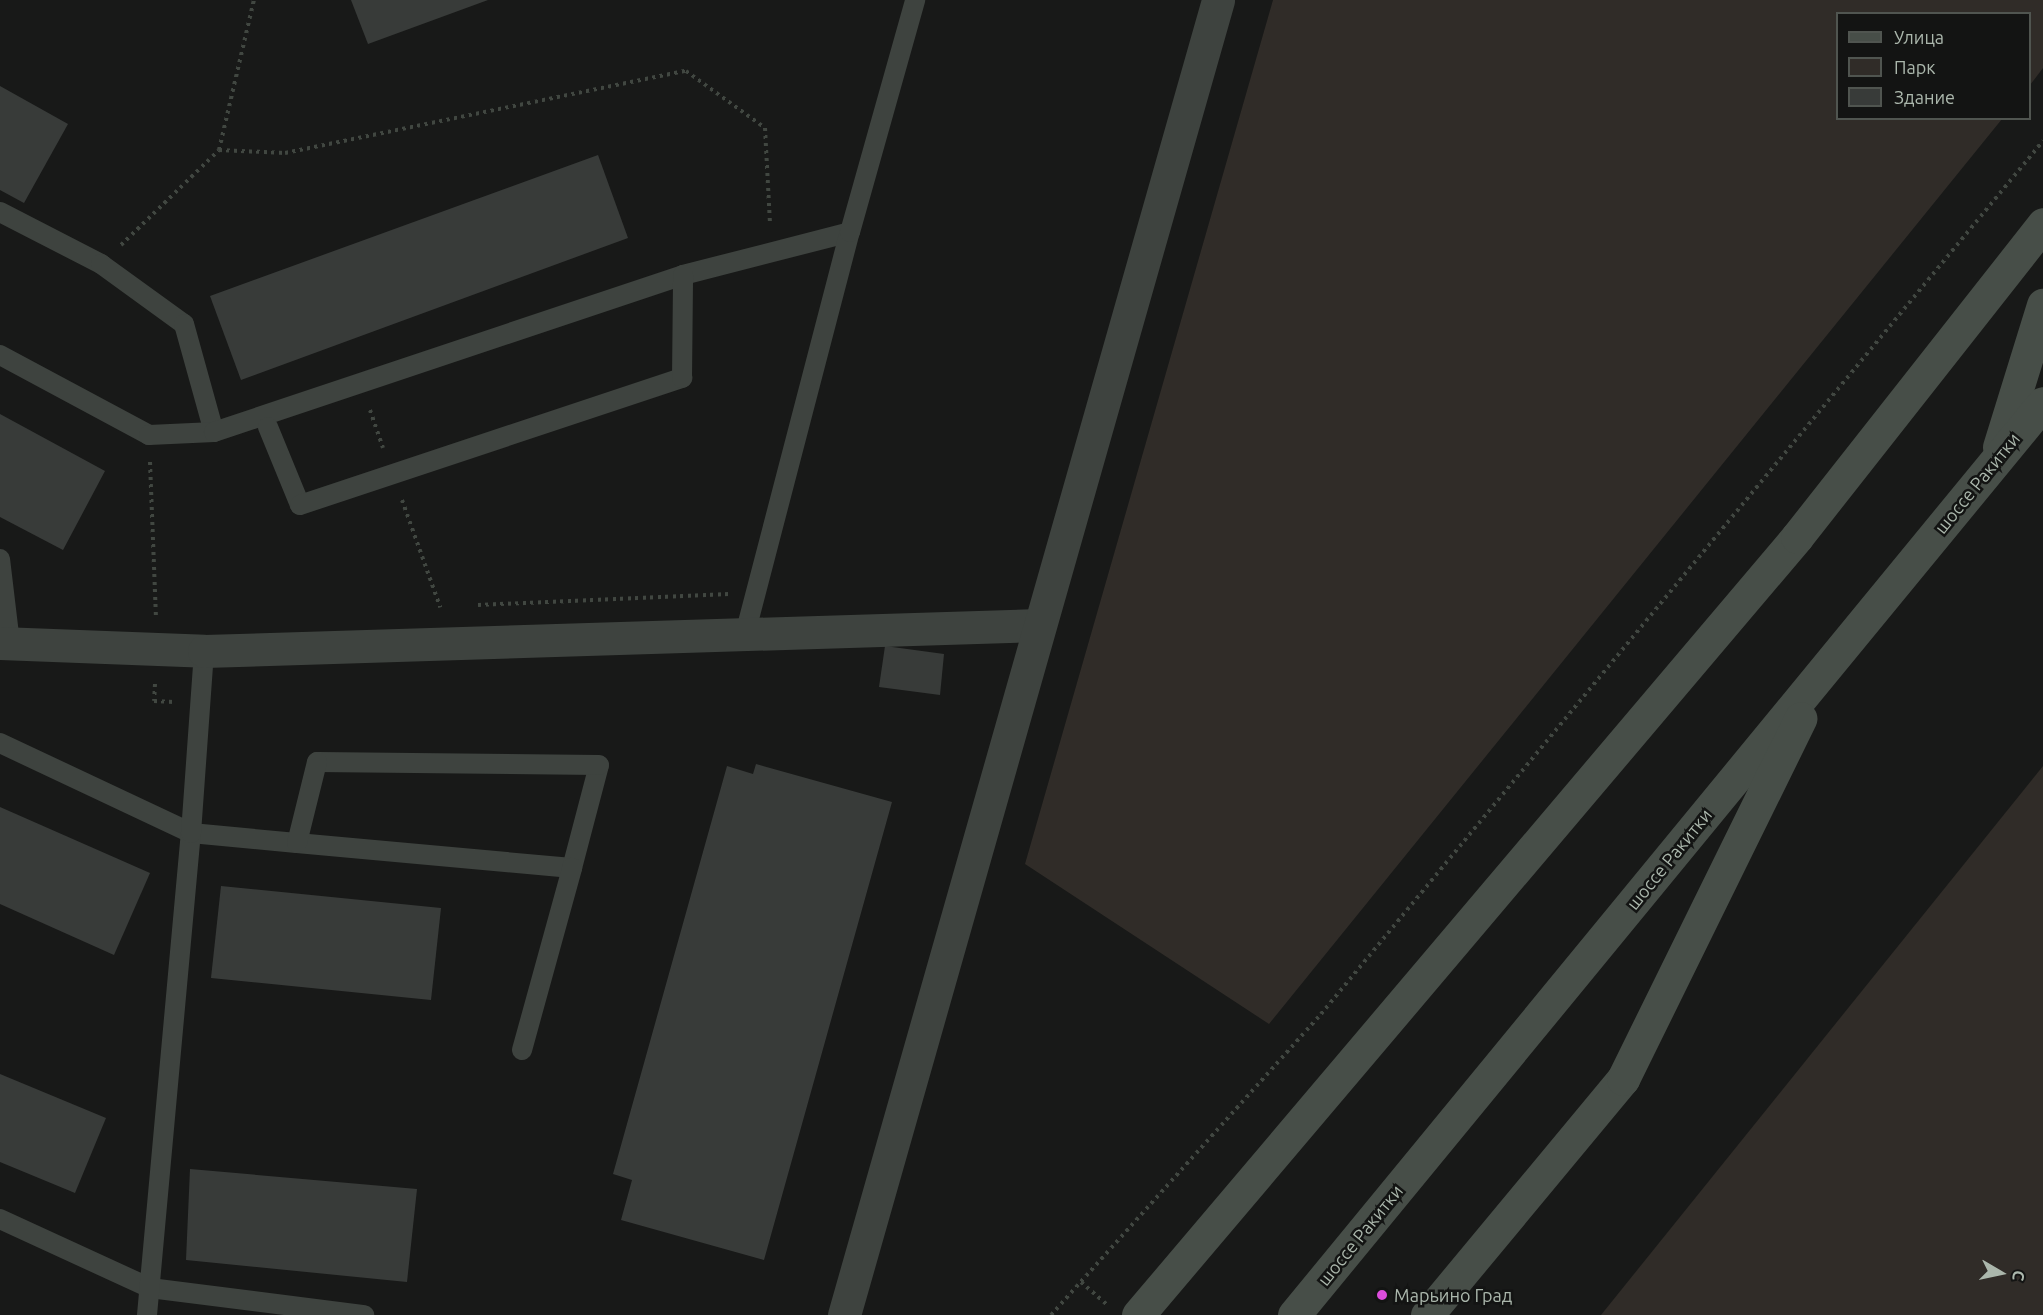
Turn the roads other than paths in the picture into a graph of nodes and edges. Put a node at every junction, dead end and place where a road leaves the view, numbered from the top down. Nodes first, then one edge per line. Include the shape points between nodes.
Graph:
1 (915, 0) edge
2 (1218, 0) edge
3 (0, 212) edge
4 (2043, 224) edge
5 (850, 232) junction
6 (683, 275) junction
7 (2043, 305) edge
8 (0, 356) edge
9 (2043, 403) edge
10 (268, 427) dead end
11 (214, 432) junction
12 (1995, 462) junction
13 (0, 559) edge
14 (1040, 625) junction
15 (745, 634) junction
16 (5, 643) edge
17 (204, 651) junction
18 (1825, 668) junction
19 (0, 743) edge
20 (191, 833) junction
21 (297, 843) junction
22 (572, 868) junction
23 (522, 1050) dead end
24 (0, 1219) edge
25 (150, 1288) junction
26 (1124, 1311) edge
27 (147, 1315) edge
28 (364, 1315) edge
29 (844, 1315) edge
30 (1294, 1315) edge
31 (1427, 1315) edge

1 - 5 lane
2 - 14 street
3 - 11 lane via 101,264 184,324
4 - 26 street via 1797,537
5 - 6 lane
5 - 15 lane
6 - 10 lane via 682,378 300,505
6 - 11 lane
7 - 12 street
8 - 11 lane via 148,435
9 - 12 street, шоссе Ракитки
12 - 18 street, шоссе Ракитки
13 - 16 lane
14 - 15 street
14 - 29 street
15 - 17 street
16 - 17 street
17 - 20 lane
18 - 30 street, шоссе Ракитки
18 - 31 street via 1623,1080
19 - 20 lane
20 - 21 lane
20 - 25 lane
21 - 22 lane
21 - 22 lane via 317,762 598,765
22 - 23 lane
24 - 25 lane
25 - 27 lane
25 - 28 lane

